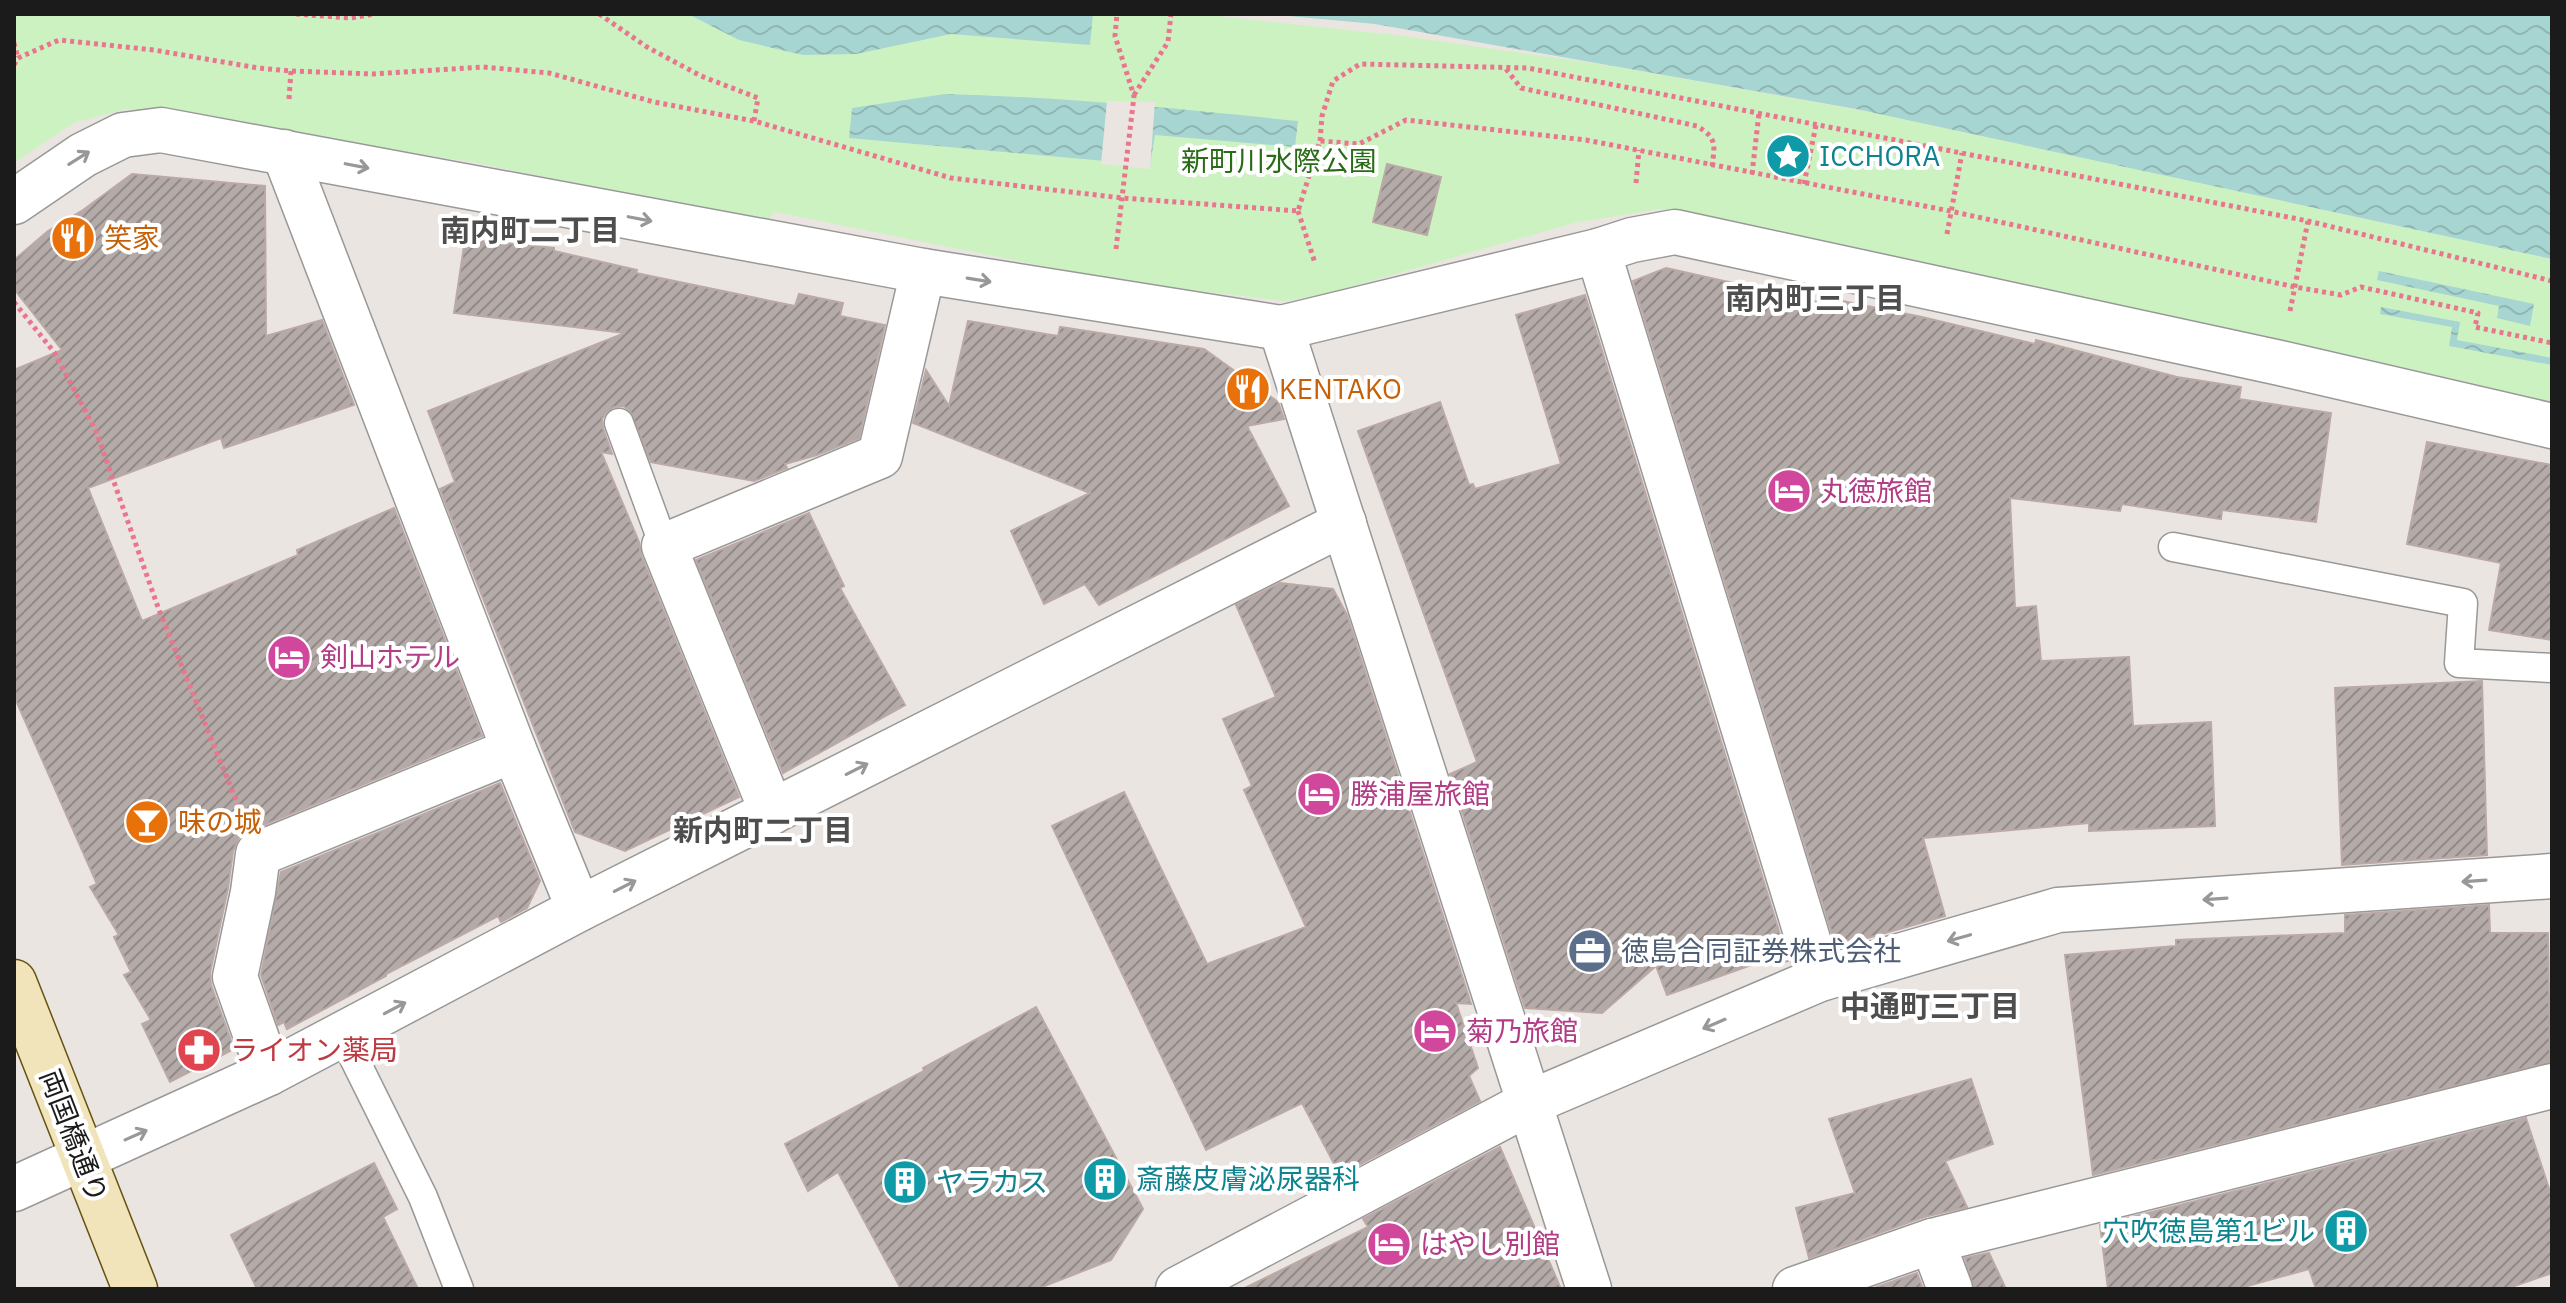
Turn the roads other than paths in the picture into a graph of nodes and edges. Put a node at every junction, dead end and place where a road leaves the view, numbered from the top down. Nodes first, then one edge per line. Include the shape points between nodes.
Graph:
1 (284, 152) junction
2 (14, 202) edge
3 (1598, 251) junction
4 (923, 271) junction
5 (1281, 328) junction
6 (619, 423) dead end
7 (2552, 426) edge
8 (1344, 523) junction
9 (664, 546) junction
10 (2173, 547) dead end
11 (2552, 668) edge
12 (514, 750) junction
13 (772, 812) junction
14 (2552, 876) edge
15 (579, 909) junction
16 (1820, 979) junction
17 (14, 982) edge
18 (343, 1036) junction
19 (269, 1073) junction
20 (2552, 1086) edge
21 (1529, 1103) junction
22 (82, 1159) junction
23 (14, 1189) edge
24 (1932, 1241) junction
25 (1585, 1287) edge
26 (135, 1289) edge
27 (459, 1289) edge
28 (1178, 1289) edge
29 (1795, 1289) edge
30 (1950, 1289) edge

2 -> 1 street via 123,135 161,130
1 -> 4 street
1 - 12 street
3 - 5 street
3 - 7 street via 1675,232
3 - 16 street
4 -> 5 street
4 - 9 street via 880,456
5 - 8 street
6 - 9 lane
13 -> 8 street
8 - 21 street
9 - 13 street
10 - 11 lane via 2463,603 2459,663
12 - 15 street
12 - 19 street via 258,854 235,977
15 -> 13 street
14 -> 16 street via 2058,910
18 -> 15 street
16 -> 21 street
17 - 22 street, 両国橋通り
18 - 19 street
18 - 27 lane via 423,1197
22 -> 19 street
20 - 24 street
21 - 25 street
21 - 28 street
22 - 23 street
22 - 26 street, 両国橋通り
24 - 29 street
24 - 30 street

